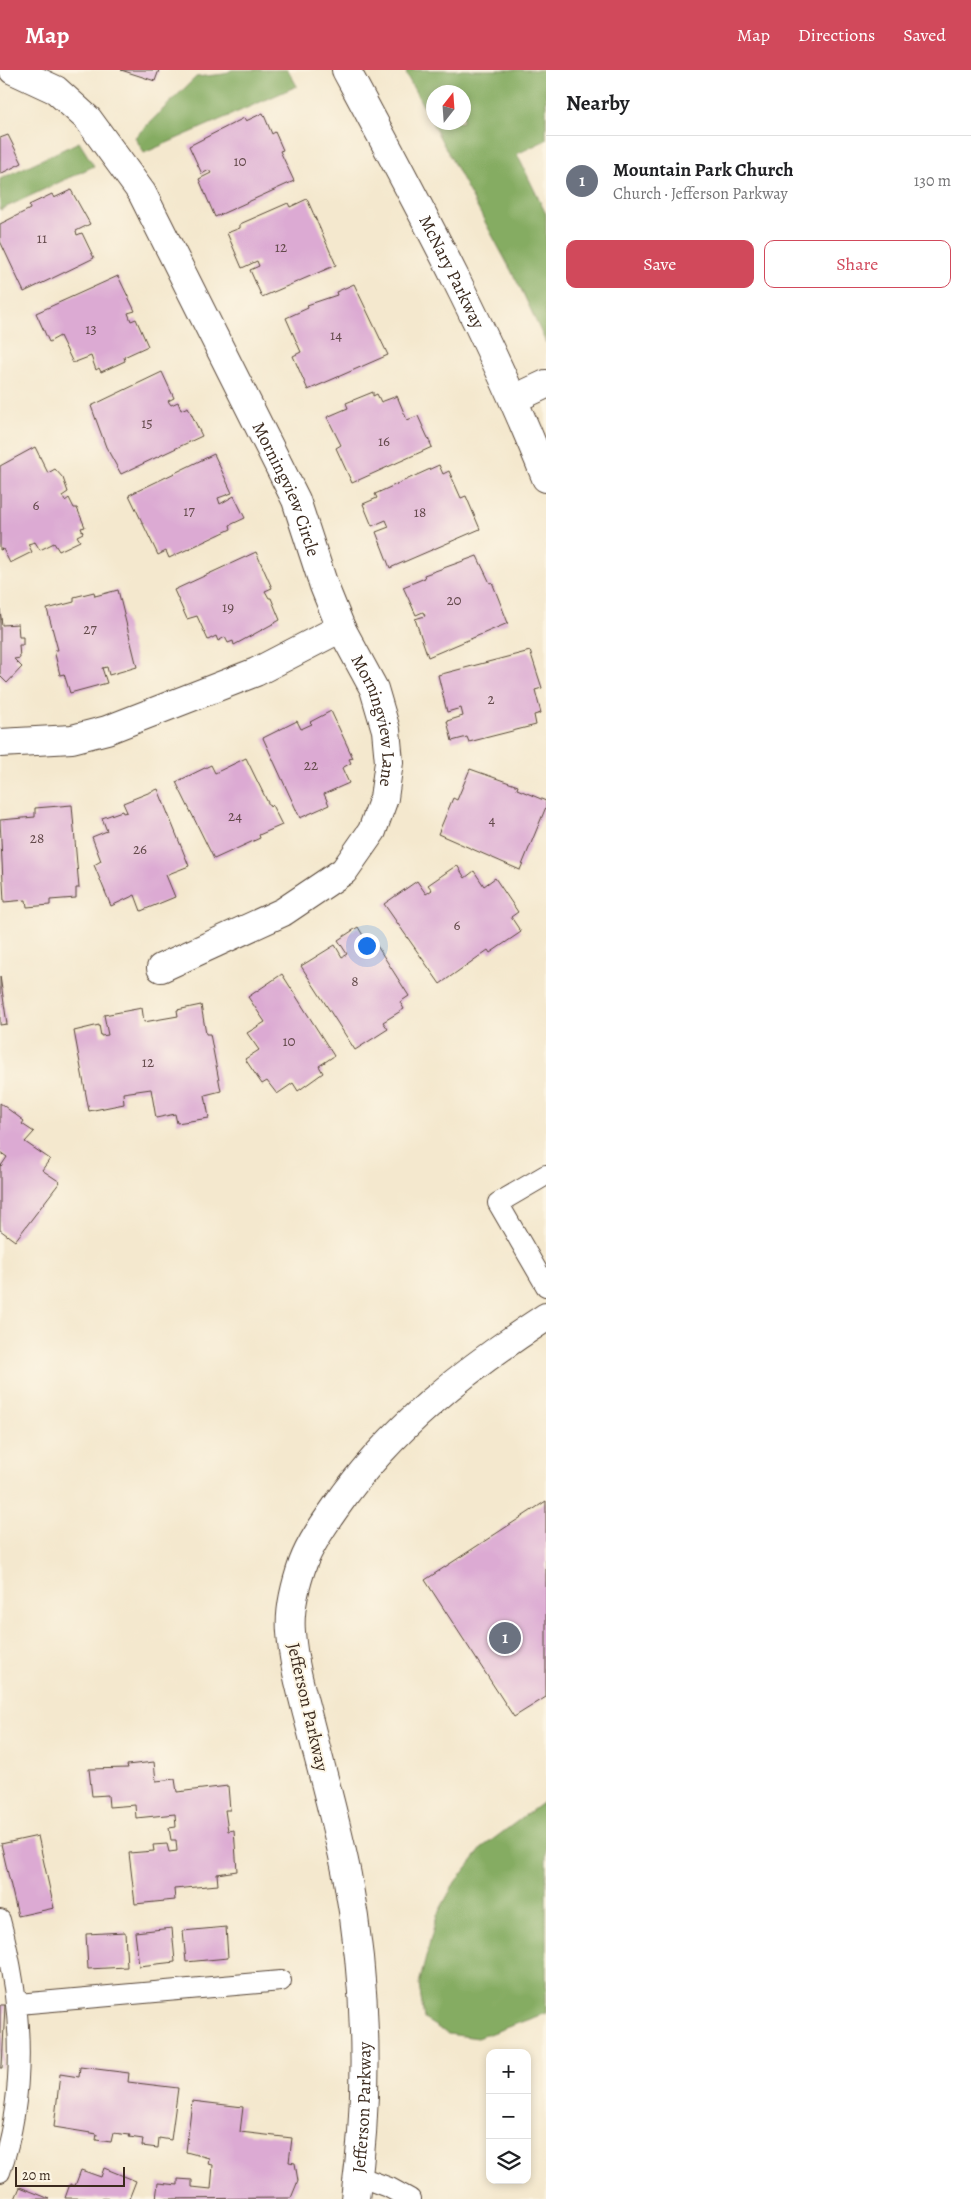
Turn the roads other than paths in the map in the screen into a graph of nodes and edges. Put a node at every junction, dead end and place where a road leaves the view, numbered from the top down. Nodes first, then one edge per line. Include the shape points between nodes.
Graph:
1 (13, 70) edge
2 (346, 70) edge
3 (546, 384) edge
4 (514, 399) junction
5 (546, 478) edge
6 (341, 628) junction
7 (0, 743) edge
8 (161, 968) dead end
9 (546, 1175) edge
10 (546, 1286) edge
11 (546, 1317) edge
12 (0, 1920) edge
13 (281, 1981) dead end
14 (18, 2004) junction
15 (0, 2172) edge
16 (356, 2187) edge
17 (410, 2199) edge

1 - 6 street, Morningview Circle via 56,90 88,118 142,192 296,500
2 - 4 street, McNary Parkway via 442,248
3 - 4 street
4 - 5 street, McNary Parkway
6 - 7 street via 256,672 107,730 72,739
6 - 8 street, Morningview Lane via 374,689 386,730 389,762 384,798 372,831 344,871 283,912
9 - 10 lane via 498,1203
11 - 16 street, Jefferson Parkway via 460,1377 388,1443 327,1519 303,1562 296,1590 291,1615 293,1647 343,1858 359,1955 364,2109
12 - 14 lane
13 - 14 lane
14 - 15 lane via 17,2086
16 - 17 lane via 390,2188

